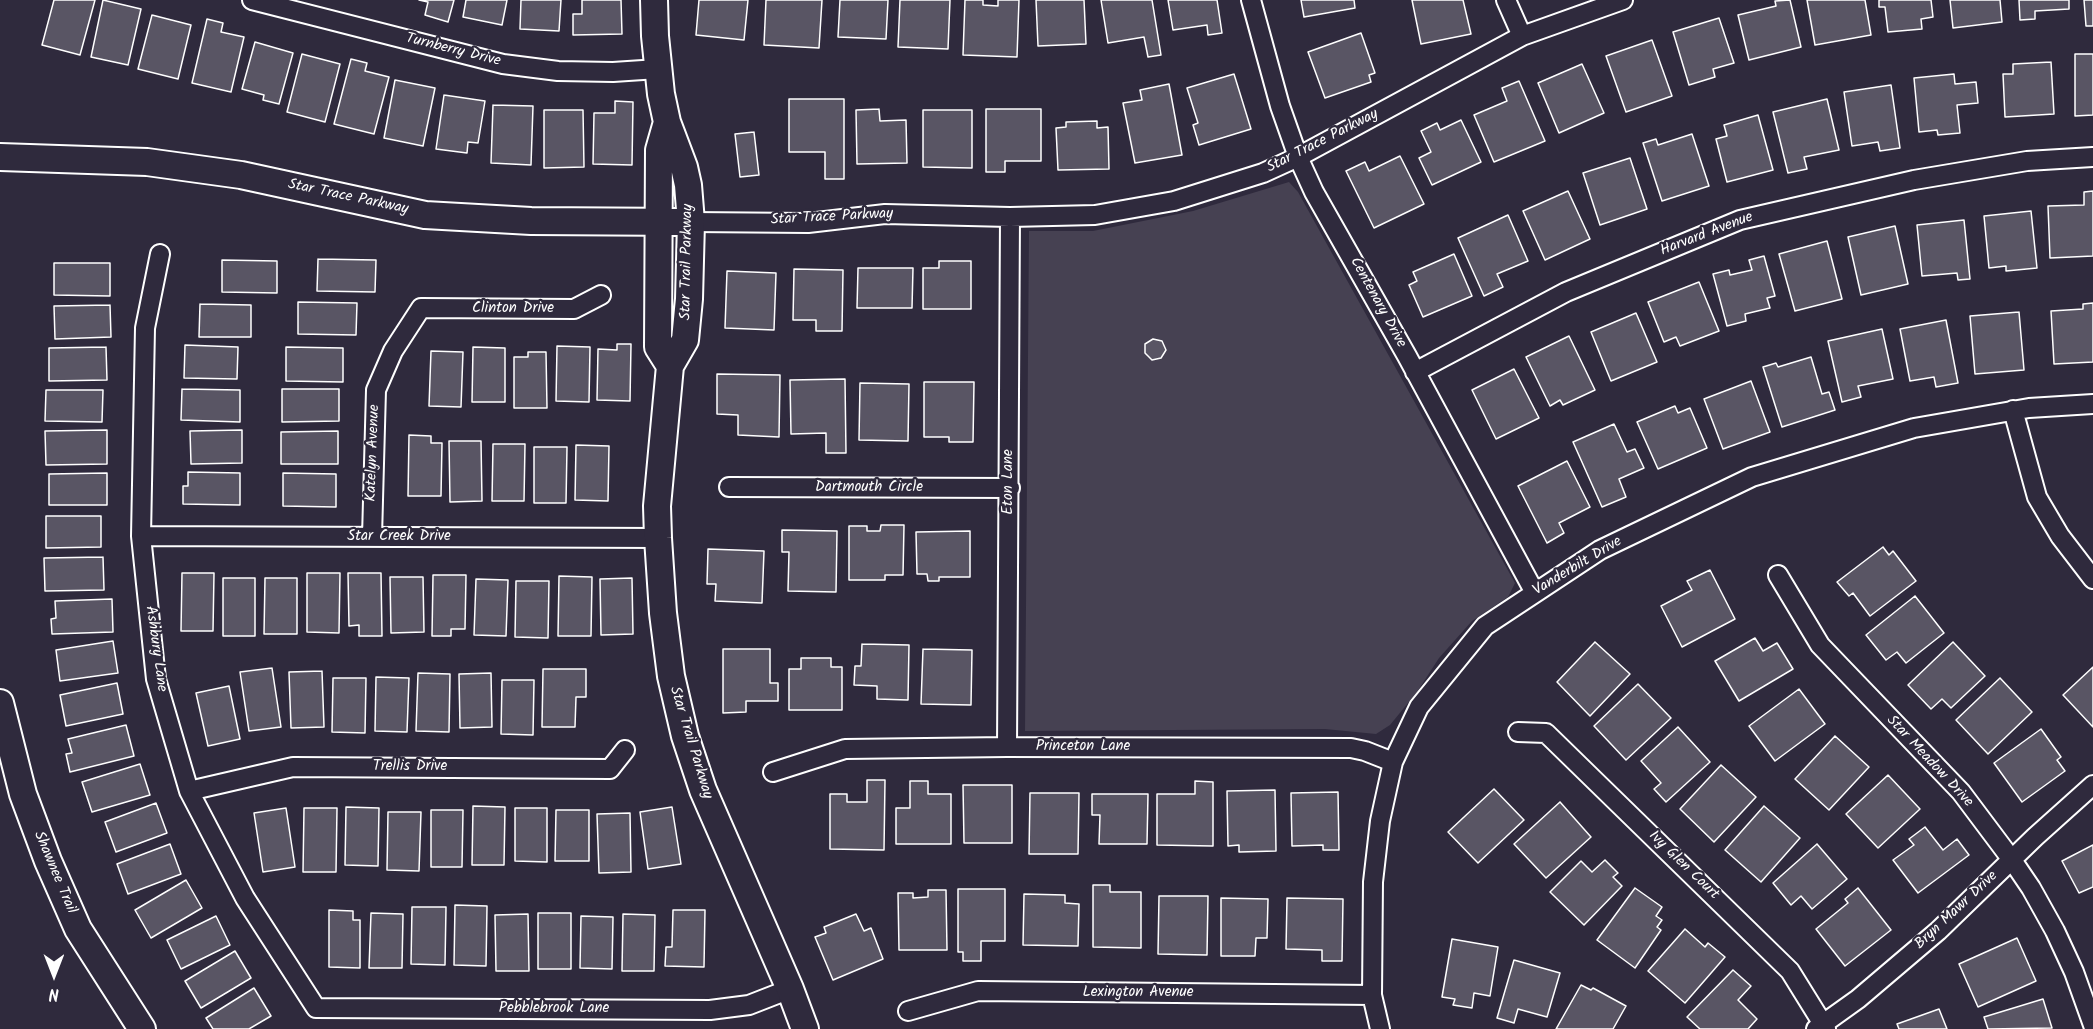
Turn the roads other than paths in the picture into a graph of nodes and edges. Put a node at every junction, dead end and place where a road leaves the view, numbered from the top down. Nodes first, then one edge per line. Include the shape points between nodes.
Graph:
1 (252, 0) edge
2 (654, 0) edge
3 (1251, 0) edge
4 (1506, 0) edge
5 (1623, 0) edge
6 (1521, 36) junction
7 (658, 69) junction
8 (667, 122) junction
9 (0, 157) edge
10 (1298, 157) junction
11 (2093, 157) edge
12 (1010, 217) junction
13 (660, 222) junction
14 (691, 222) junction
15 (160, 254) dead end
16 (601, 295) dead end
17 (422, 308) joint
18 (670, 366) junction
19 (1415, 372) junction
20 (2093, 404) edge
21 (2013, 411) junction
22 (729, 487) dead end
23 (1010, 489) junction
24 (141, 536) junction
25 (372, 537) junction
26 (658, 538) junction
27 (1778, 575) dead end
28 (2093, 579) edge
29 (1535, 593) junction
30 (0, 703) edge
31 (1518, 732) dead end
32 (1007, 747) junction
33 (625, 750) dead end
34 (1393, 762) junction
35 (773, 772) dead end
36 (2093, 785) edge
37 (189, 791) junction
38 (2012, 860) junction
39 (790, 989) junction
40 (1372, 995) junction
41 (316, 1008) joint
42 (908, 1011) dead end
43 (2093, 1025) edge
44 (1822, 1027) edge
45 (142, 1029) edge
46 (805, 1029) edge
47 (1380, 1029) edge

1 - 7 street, Turnberry Drive via 503,64 558,71
2 - 7 street, Star Trail Parkway
3 - 10 street, Centenary Drive
4 - 6 street
5 - 6 street, Star Trace Parkway
6 - 10 street, Star Trace Parkway
7 - 8 street, Star Trail Parkway
8 - 13 street, Star Trail Parkway via 659,150
8 - 14 street, Star Trail Parkway via 684,167
9 - 13 street, Star Trace Parkway via 147,162 241,175 425,214 531,221
10 - 12 street, Star Trace Parkway via 1263,173 1173,201 1095,215
10 - 19 street, Centenary Drive
11 - 19 street, Harvard Avenue via 2027,161 1914,180 1740,220 1566,292
12 - 14 street, Star Trace Parkway via 885,214 808,223
12 - 23 street, Eton Lane
13 - 14 street, Star Trace Parkway
13 - 18 street, Star Trail Parkway via 658,347
14 - 18 street, Star Trail Parkway via 685,340
15 - 24 street, Ashbury Lane via 145,328
16 - 17 street, Clinton Drive via 574,309
17 - 25 street, Katelyn Avenue via 393,351 376,390
18 - 26 street, Star Trail Parkway via 658,485
19 - 29 street, Centenary Drive
20 - 21 street, Vanderbilt Drive
21 - 28 street via 2037,497 2060,536
21 - 29 street, Vanderbilt Drive via 1914,428 1752,477 1600,550
22 - 23 street, Dartmouth Circle
23 - 32 street, Eton Lane
24 - 25 street, Star Creek Drive
24 - 37 street, Ashbury Lane via 156,679
25 - 26 street, Star Creek Drive
26 - 39 street, Star Trail Parkway via 671,676 685,736 714,817
27 - 38 street, Star Meadow Drive via 1820,645 1961,792
29 - 34 street, Vanderbilt Drive via 1485,626 1419,707
30 - 45 street, Shawnee Trail via 23,794 48,861 78,929
31 - 44 street, Ivy Glen Court via 1546,733 1790,972
32 - 34 street, Princeton Lane via 1351,748
32 - 35 street, Princeton Lane via 845,749
33 - 37 street, Trellis Drive via 610,769 293,767
34 - 40 street, Vanderbilt Drive via 1380,821 1373,882
36 - 38 street, Bryn Mawr Drive
37 - 41 street, Ashbury Lane via 245,898
38 - 43 street, Star Meadow Drive via 2055,931
38 - 44 street, Bryn Mawr Drive via 1938,931
39 - 41 street, Pebblebrook Lane via 749,1005 710,1010
39 - 46 street, Star Trail Parkway
40 - 42 street, Lexington Avenue via 978,992
40 - 47 street, Vanderbilt Drive

